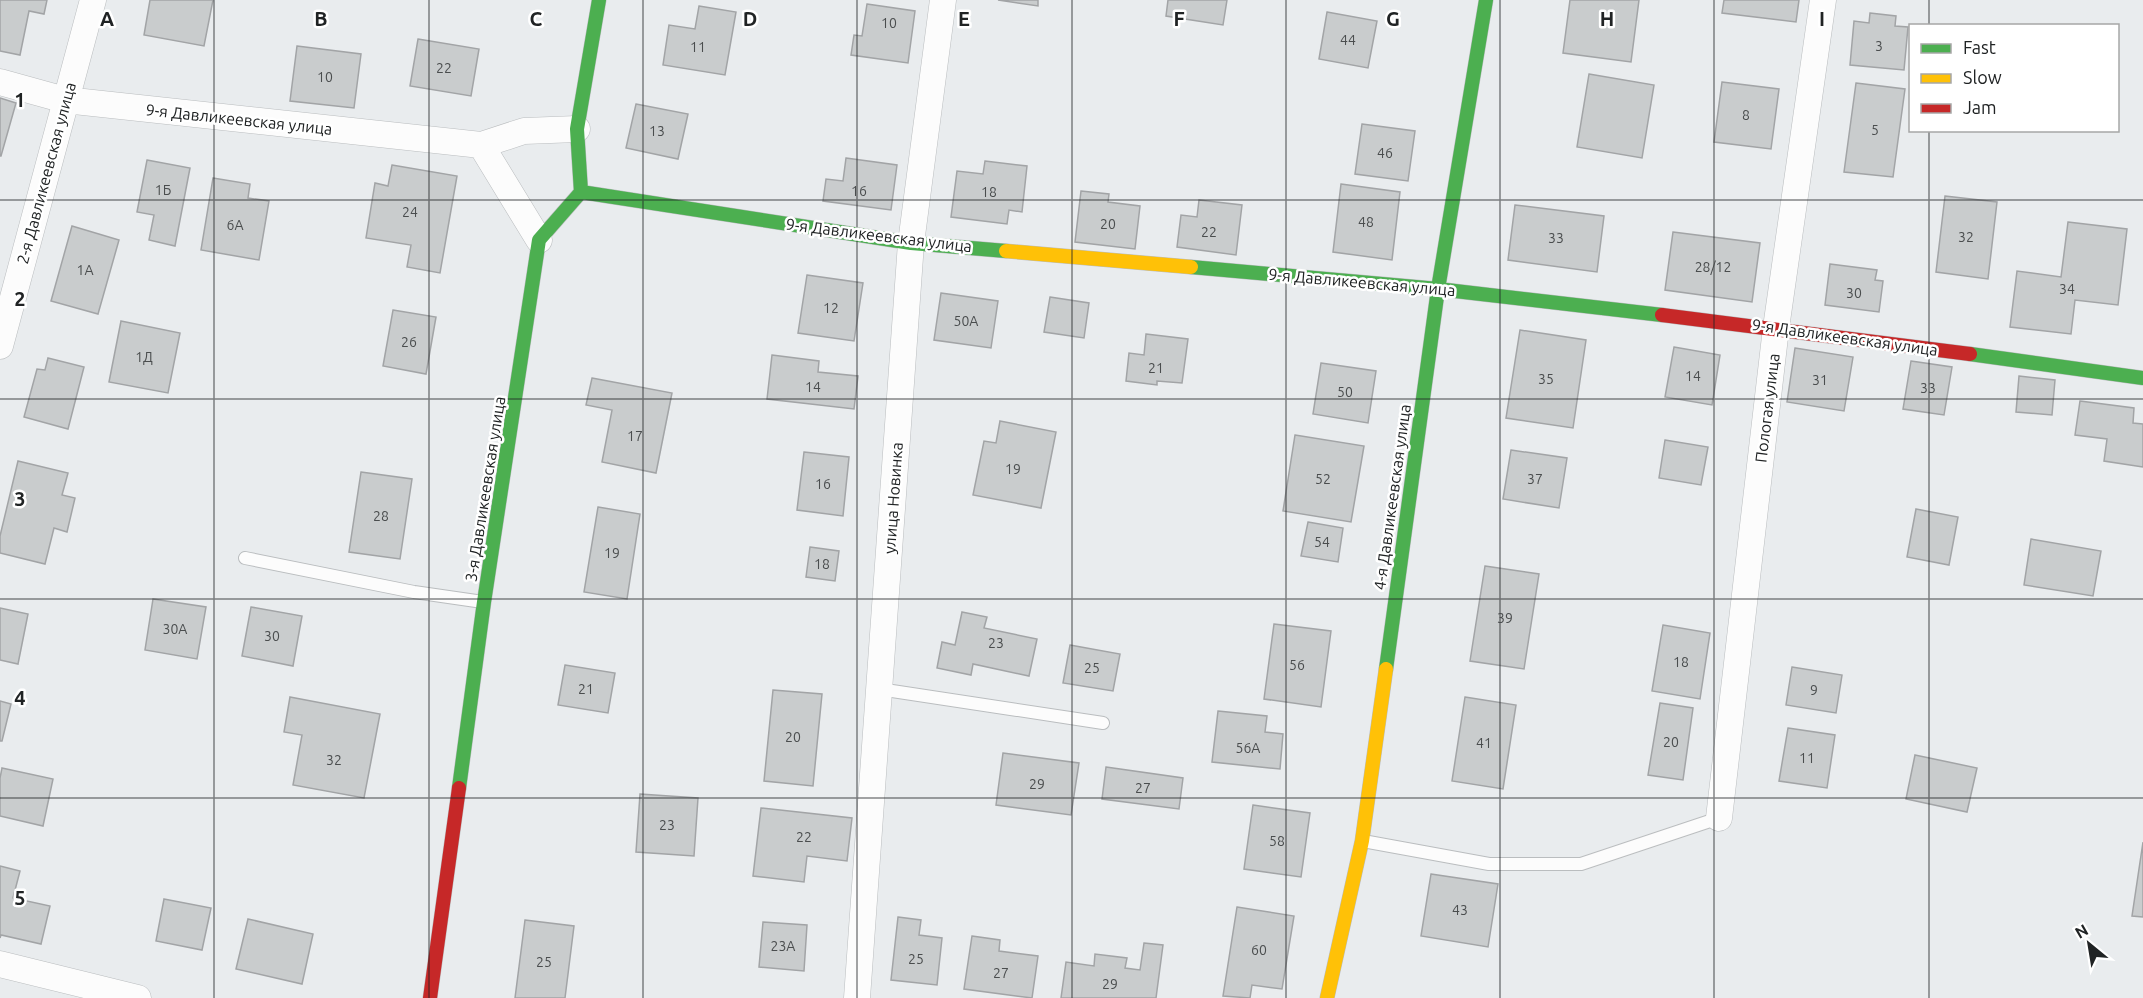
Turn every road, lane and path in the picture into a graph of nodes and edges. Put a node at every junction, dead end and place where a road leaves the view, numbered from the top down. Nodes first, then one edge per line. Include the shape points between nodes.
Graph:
1 (93, 0) edge
2 (600, 0) edge
3 (944, 0) edge
4 (1822, 0) edge
5 (1483, 1) edge
6 (0, 82) edge
7 (65, 100) junction
8 (577, 129) junction
9 (481, 145) junction
10 (582, 192) junction
11 (539, 240) junction
12 (911, 243) junction
13 (1438, 289) junction
14 (1776, 328) junction
15 (0, 346) edge
16 (2143, 378) edge
17 (245, 558) dead end
18 (484, 602) junction
19 (879, 689) junction
20 (1103, 723) dead end
21 (1719, 818) joint
22 (1362, 841) junction
23 (0, 964) edge
24 (138, 998) edge
25 (430, 998) edge
26 (857, 998) edge
27 (1327, 998) edge

1 - 7 street, 2-я Давликеевская улица
2 - 8 street
3 - 12 street, улица Новинка
4 - 14 street, Пологая улица
5 - 13 street, 4-я Давликеевская улица
6 - 7 street, 9-я Давликеевская улица
7 - 9 street, 9-я Давликеевская улица
7 - 15 street, 2-я Давликеевская улица
8 - 9 street, 9-я Давликеевская улица via 524,131
8 - 10 street
9 - 11 street
10 - 11 street
10 - 12 street, 9-я Давликеевская улица
11 - 18 street, 3-я Давликеевская улица
12 - 13 street, 9-я Давликеевская улица
12 - 19 street, улица Новинка
13 - 14 street, 9-я Давликеевская улица
13 - 22 street, 4-я Давликеевская улица
14 - 16 street, 9-я Давликеевская улица
14 - 21 street, Пологая улица
17 - 18 lane
18 - 25 street, 3-я Давликеевская улица
19 - 20 lane
19 - 26 street, улица Новинка
21 - 22 lane via 1581,864 1489,864
22 - 27 street, 4-я Давликеевская улица
23 - 24 street

